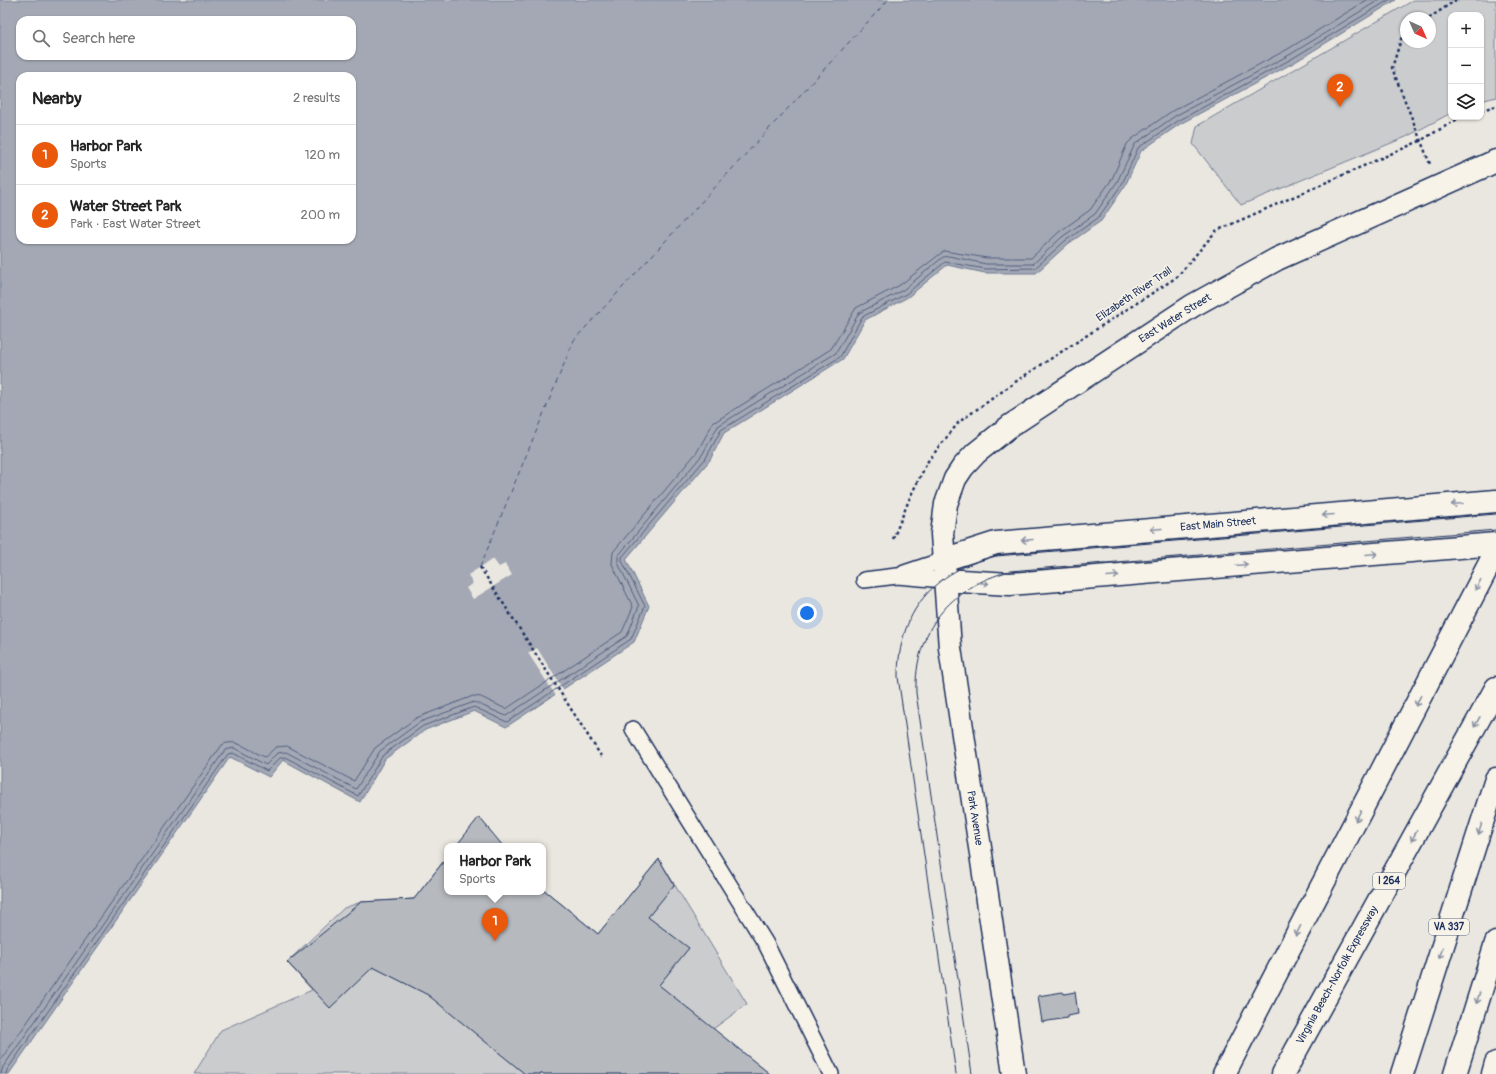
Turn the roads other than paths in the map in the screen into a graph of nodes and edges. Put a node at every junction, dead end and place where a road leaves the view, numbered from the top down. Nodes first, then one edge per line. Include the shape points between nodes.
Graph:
1 (1496, 161) edge
2 (1496, 501) edge
3 (1496, 544) edge
4 (1496, 551) edge
5 (943, 570) junction
6 (864, 580) dead end
7 (1496, 688) edge
8 (633, 729) dead end
9 (1496, 779) edge
10 (1495, 945) edge
11 (1496, 1063) edge
12 (831, 1074) edge
13 (1014, 1074) edge
14 (1224, 1074) edge
15 (1283, 1074) edge
16 (1402, 1074) edge
17 (1455, 1074) edge
18 (1493, 1074) edge

1 - 5 main road, East Water Street via 1323,237 1236,280 1155,330 991,440 963,467 949,494 942,523
2 -> 5 main road, East Main Street via 996,543
5 -> 3 main road via 1010,584
4 -> 14 main road
5 - 6 lane
5 - 13 main road, Park Avenue via 951,656
7 -> 15 main road, Virginia Beach-Norfolk Expressway / I 264
8 - 12 lane via 766,944
9 -> 16 main road, VA 337
10 -> 17 main road
11 - 18 main road

